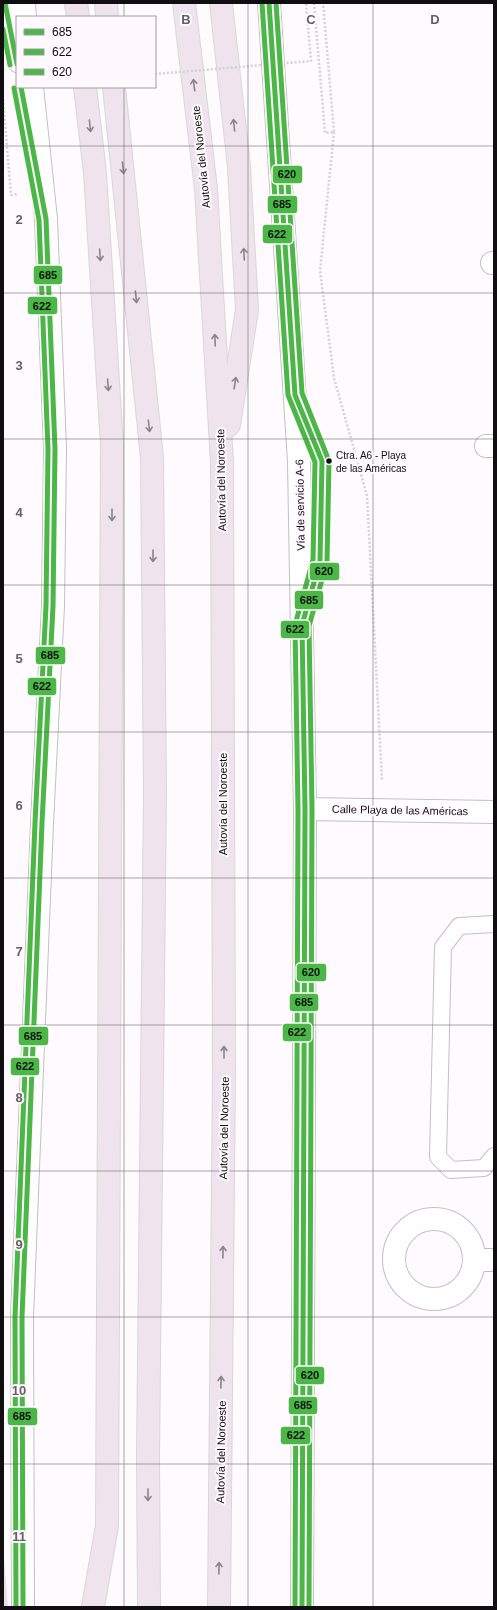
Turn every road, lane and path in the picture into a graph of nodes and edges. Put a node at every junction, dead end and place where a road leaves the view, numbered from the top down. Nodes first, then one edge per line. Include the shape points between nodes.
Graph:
1 (6, 3) edge
2 (24, 3) edge
3 (76, 3) edge
4 (106, 3) edge
5 (184, 3) edge
6 (220, 3) edge
7 (269, 3) edge
8 (306, 3) edge
9 (314, 3) edge
10 (323, 3) edge
11 (25, 16) edge
12 (78, 16) edge
13 (107, 16) edge
14 (16, 58) edge
15 (156, 74) edge
16 (21, 88) edge
17 (32, 88) edge
18 (85, 88) edge
19 (114, 88) edge
20 (334, 132) junction
21 (46, 219) junction
22 (222, 463) junction
23 (382, 781) dead end
24 (305, 809) junction
25 (494, 812) edge
26 (494, 924) edge
27 (494, 1156) edge
28 (301, 1567) junction
29 (23, 1607) edge
30 (93, 1607) edge
31 (149, 1607) edge
32 (219, 1607) edge
33 (302, 1607) edge
34 (310, 1607) edge

1 - 14 lane
2 - 11 street
3 - 12 highway
4 - 13 highway
22 -> 5 highway, Autovía del Noroeste via 206,188
22 -> 6 highway via 248,310 239,167
7 - 24 street, Vía de servicio A-6 via 299,461
8 - 15 path, bridge via 311,61
9 - 20 path via 325,133
10 - 20 path
16 - 21 lane
17 - 21 street
18 -> 30 highway via 95,173 112,446 107,1526
19 -> 31 highway via 152,458 155,799 148,1456
20 - 23 path via 320,271 334,378 367,496
21 - 29 street via 55,449 53,606 22,1317
32 -> 22 highway, Autovía del Noroeste via 224,1073
24 - 25 street, Calle Playa de las Américas
24 - 28 street, Vía de servicio A-6
26 - 27 lane via 459,926 443,947 438,1157 451,1170 484,1168
28 - 33 street, Vía de servicio A-6
28 - 34 street

